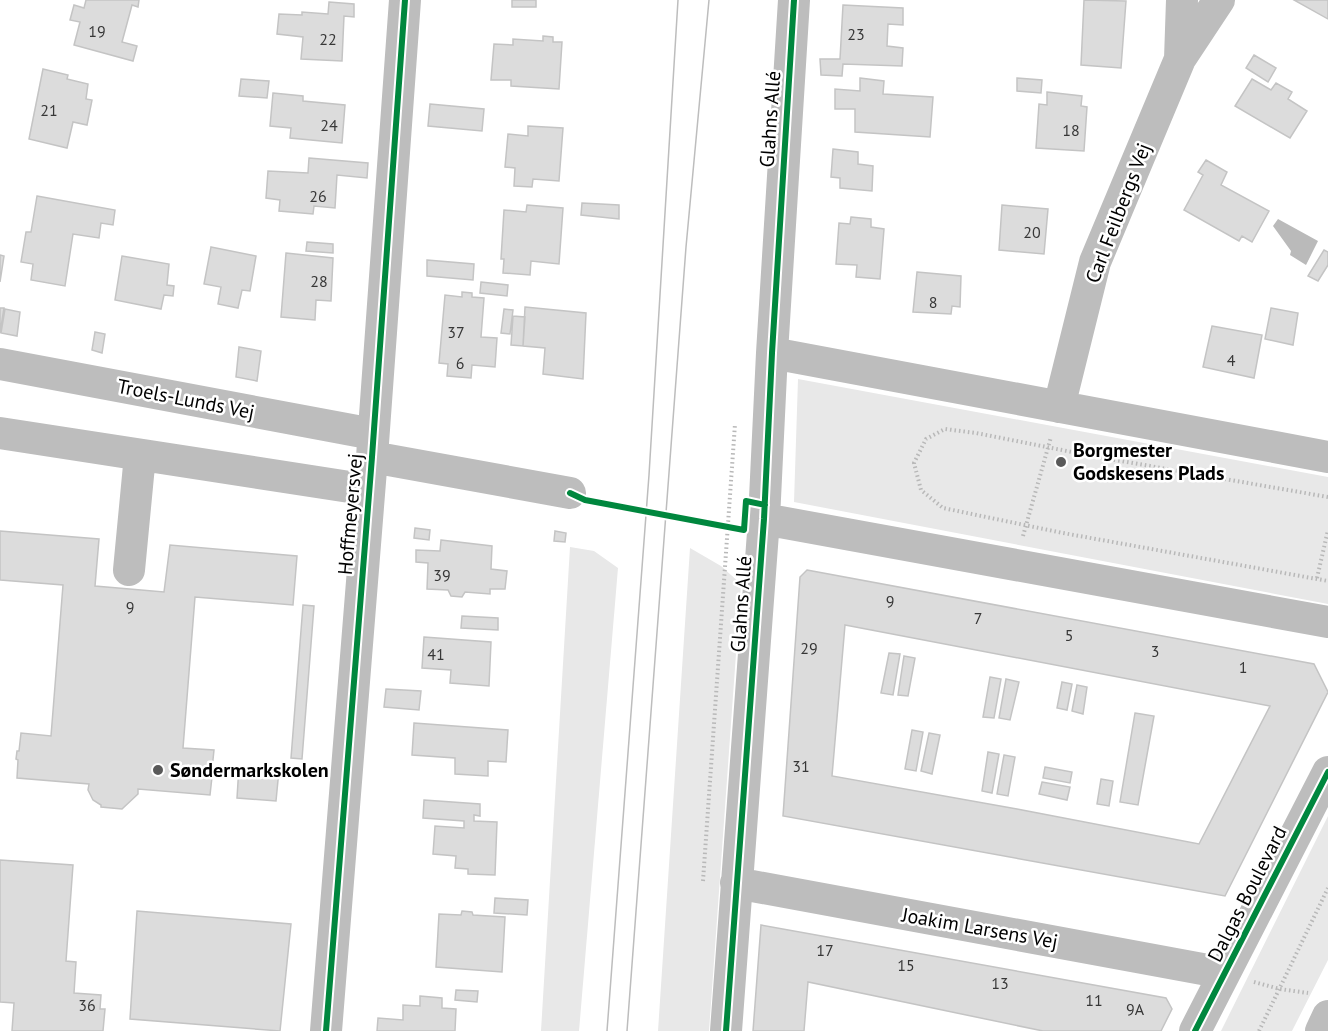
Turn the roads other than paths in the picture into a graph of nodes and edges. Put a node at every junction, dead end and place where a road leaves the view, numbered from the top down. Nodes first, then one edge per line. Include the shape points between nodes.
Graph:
1 (405, 0) edge
2 (794, 0) edge
3 (1182, 0) edge
4 (1219, 0) edge
5 (1180, 59) junction
6 (772, 353) junction
7 (0, 364) edge
8 (1059, 407) junction
9 (0, 433) edge
10 (372, 446) junction
11 (140, 454) junction
12 (1328, 457) edge
13 (369, 490) junction
14 (570, 493) dead end
15 (743, 525) junction
16 (129, 570) dead end
17 (1328, 622) edge
18 (1328, 772) edge
19 (736, 883) junction
20 (1224, 973) junction
21 (1323, 1006) edge
22 (326, 1031) edge
23 (726, 1031) edge
24 (1195, 1031) edge
25 (1320, 1031) edge

1 - 10 street, Hoffmeyersvej
2 - 6 street, Glahns Allé
3 - 5 street, Carl Feilbergs Vej
4 - 5 street, Carl Feilbergs Vej
5 - 8 street, Carl Feilbergs Vej via 1095,262
6 - 8 street
6 - 15 street, Glahns Allé
7 - 10 street, Troels-Lunds Vej
8 - 12 street
9 - 11 street
10 - 13 street, Hoffmeyersvej
10 - 14 street, Troels-Lunds Vej
11 - 13 street
11 - 16 street
13 - 22 street, Hoffmeyersvej
15 - 17 street via 1016,565
15 - 19 street, Glahns Allé
18 - 20 street, Dalgas Boulevard
19 - 20 street, Joakim Larsens Vej
19 - 23 street, Glahns Allé
20 - 24 street, Dalgas Boulevard
21 - 25 street

